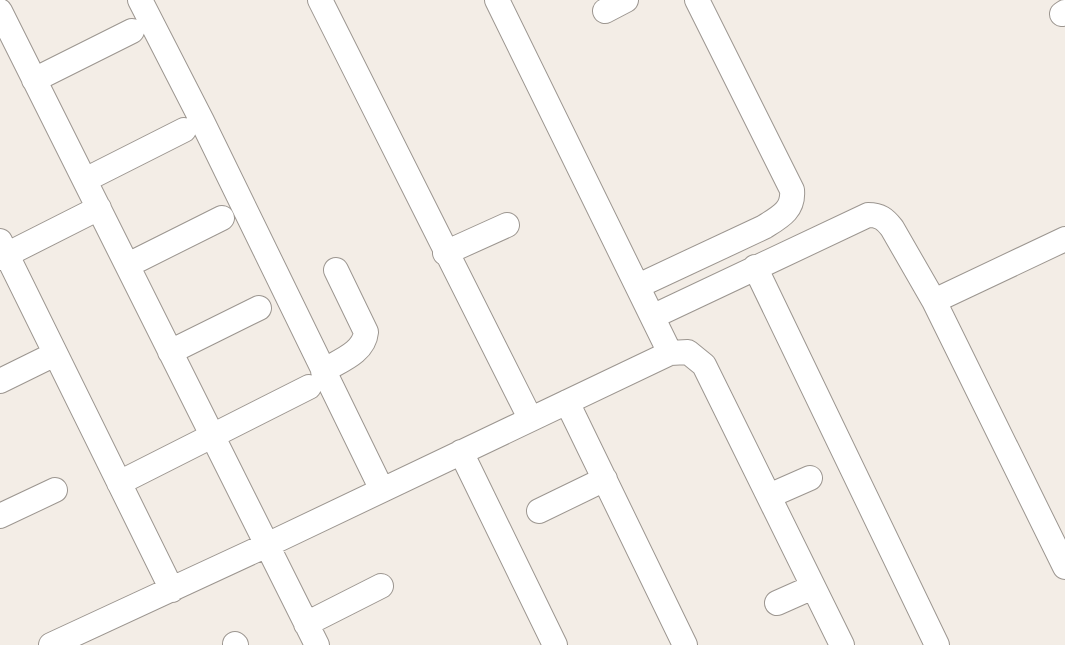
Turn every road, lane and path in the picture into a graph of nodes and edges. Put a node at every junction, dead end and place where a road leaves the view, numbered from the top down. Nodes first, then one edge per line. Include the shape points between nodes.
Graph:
1 (140, 0) edge
2 (320, 0) edge
3 (497, 0) edge
4 (626, 0) edge
5 (697, 0) edge
6 (0, 11) edge
7 (604, 12) dead end
8 (132, 31) dead end
9 (34, 80) junction
10 (184, 130) dead end
11 (85, 180) junction
12 (99, 208) junction
13 (222, 218) dead end
14 (507, 225) dead end
15 (1065, 239) edge
16 (2, 251) edge
17 (445, 253) junction
18 (128, 265) junction
19 (755, 268) junction
20 (336, 270) dead end
21 (638, 286) junction
22 (934, 301) junction
23 (259, 308) dead end
24 (654, 316) junction
25 (170, 352) junction
26 (670, 353) junction
27 (55, 354) junction
28 (316, 379) junction
29 (0, 381) edge
30 (567, 402) junction
31 (530, 418) junction
32 (212, 437) junction
33 (461, 452) junction
34 (810, 478) dead end
35 (605, 479) junction
36 (119, 483) junction
37 (56, 490) dead end
38 (382, 490) junction
39 (769, 496) junction
40 (539, 512) dead end
41 (0, 516) edge
42 (267, 546) junction
43 (1065, 566) edge
44 (381, 586) dead end
45 (813, 586) junction
46 (172, 590) junction
47 (777, 603) dead end
48 (309, 639) edge
49 (60, 643) edge
50 (555, 645) edge
51 (685, 645) edge
52 (842, 645) edge
53 (937, 645) edge

1 - 28 street via 206,130
2 - 17 street
3 - 21 street
4 - 7 street
5 - 21 street via 792,190 793,201 782,216 764,227
6 - 9 street
8 - 9 street
9 - 11 street
10 - 11 street
11 - 12 street
12 - 16 street
12 - 18 street
13 - 18 street
14 - 17 street
15 - 22 street
16 - 27 street
17 - 31 street
18 - 25 street
19 - 22 street via 868,216 877,215 892,228
19 - 24 street
19 - 53 street
20 - 28 street via 366,332 365,341
21 - 24 street
22 - 43 street
23 - 25 street
24 - 26 street
25 - 32 street
26 - 30 street
26 - 39 street via 688,352 704,365
27 - 29 street
27 - 36 street
28 - 32 street
28 - 38 street
30 - 31 street
30 - 35 street
31 - 33 street
32 - 36 street
32 - 42 street
33 - 38 street
33 - 50 street
34 - 39 street
35 - 40 street
35 - 51 street
36 - 46 street
37 - 41 street
38 - 42 street
39 - 45 street
42 - 46 street
42 - 48 street
44 - 48 street
45 - 47 street
45 - 52 street
46 - 49 street

